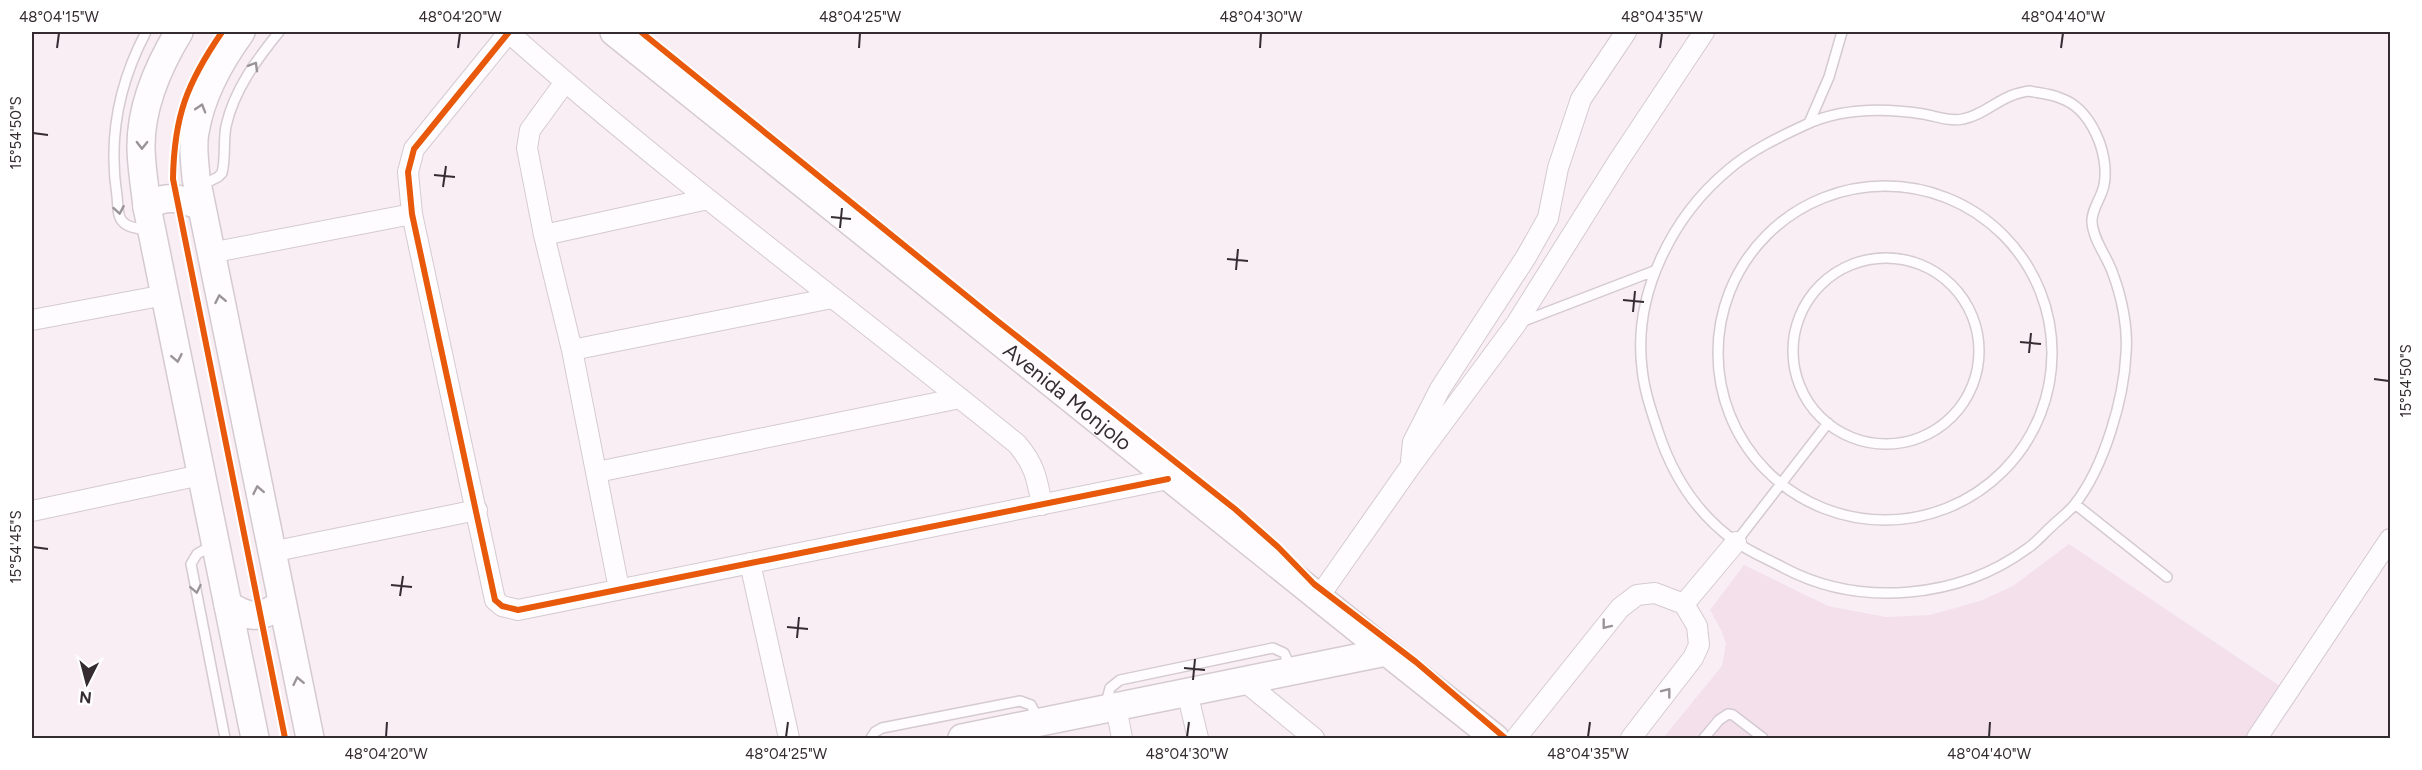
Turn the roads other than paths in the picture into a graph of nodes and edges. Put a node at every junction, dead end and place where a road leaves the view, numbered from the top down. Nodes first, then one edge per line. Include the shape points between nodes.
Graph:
1 (146, 32) edge
2 (179, 32) edge
3 (241, 32) edge
4 (279, 32) edge
5 (509, 32) edge
6 (614, 32) edge
7 (1626, 32) edge
8 (1704, 32) edge
9 (1842, 32) edge
10 (565, 82) junction
11 (1809, 123) junction
12 (199, 197) junction
13 (708, 199) junction
14 (412, 214) junction
15 (149, 219) junction
16 (544, 235) junction
17 (210, 253) junction
18 (1654, 272) junction
19 (165, 295) junction
20 (832, 298) junction
21 (32, 320) edge
22 (1516, 324) junction
23 (572, 350) junction
24 (960, 398) junction
25 (1828, 423) junction
26 (1410, 467) junction
27 (597, 472) junction
28 (201, 475) junction
29 (1168, 479) junction
30 (1782, 484) junction
31 (2075, 504) junction
32 (1042, 505) junction
33 (477, 510) junction
34 (32, 511) edge
35 (2391, 538) edge
36 (1736, 542) junction
37 (215, 544) junction
38 (271, 552) junction
39 (750, 563) junction
40 (2167, 576) dead end
41 (619, 589) junction
42 (1318, 598) junction
43 (282, 604) junction
44 (1684, 604) junction
45 (228, 605) junction
46 (1386, 652) junction
47 (1292, 670) junction
48 (1243, 680) junction
49 (1187, 692) junction
50 (1110, 709) junction
51 (1040, 722) junction
52 (1003, 734) edge
53 (1637, 736) edge
54 (225, 738) edge
55 (255, 738) edge
56 (310, 738) edge
57 (789, 738) edge
58 (871, 738) edge
59 (962, 738) edge
60 (1122, 738) edge
61 (1198, 738) edge
62 (1314, 738) edge
63 (1495, 738) edge
64 (1516, 738) edge
65 (1704, 738) edge
66 (1763, 738) edge
67 (2257, 738) edge

1 -> 15 lane via 118,106 112,165 122,222
2 -> 15 street via 150,93 143,119 141,147
12 -> 3 street via 194,134 202,103
12 -> 4 lane via 222,172 226,127 234,100
5 - 10 street
5 - 14 street via 414,149 408,172
6 - 29 street, Avenida Monjolo
7 - 26 street via 1581,99 1558,168 1548,218 1440,388 1413,442
8 - 22 street
9 - 11 lane via 1829,77
10 - 13 street
10 - 16 street via 528,138
11 - 18 lane via 1730,168 1694,204
11 - 31 lane via 1837,114 1887,109 1950,120 1966,119 2013,94 2029,91 2060,97 2072,103 2084,117 2102,144 2104,186 2091,217 2092,226 2114,275 2126,330 2126,352 2121,401 2108,440
12 - 15 street via 156,200
12 - 17 street
13 - 16 street
13 - 20 street
14 - 17 street
14 - 33 street
15 - 19 street
16 - 23 street
38 -> 17 street
18 - 22 lane
18 - 36 lane via 1644,318 1641,365 1649,405 1677,476 1702,512
19 - 21 street
19 -> 28 street
20 - 23 street
20 - 24 street
22 - 26 street
23 - 27 street
24 - 27 street
24 - 32 street via 1029,458
25 - 25 lane via 1850,437 1876,444 1903,443 1928,434 1950,419 1967,399 1977,374 1980,348 1975,322 1963,298 1945,279 1922,265 1896,258 1870,259 1844,268 1811,296 1796,328 1792,354 1797,380 1809,404
25 - 30 lane
26 - 42 street
27 - 41 street
28 - 34 street
28 - 37 street
29 - 32 street
29 - 42 street, Avenida Monjolo
30 - 30 lane via 1824,508 1852,517 1891,520 1948,507 1998,477 2023,448 2041,414 2051,376 2052,337 2044,299 2027,264 2003,234 1972,210 1936,194 1898,186 1859,188 1822,198 1787,217 1759,243 1737,274 1722,311 1717,349 1721,388 1733,424 1754,457
30 - 36 lane
31 - 36 lane via 2028,548 1994,568 1966,581 1922,591 1885,594 1841,588 1801,577
31 - 40 lane
32 - 39 street
33 - 38 street
33 - 41 street via 495,600 502,606 518,610
35 - 67 street
36 - 44 street
37 - 45 street
37 -> 54 lane via 197,554 191,564
38 - 43 street
39 - 41 street
39 - 57 street
42 - 46 street, Avenida Monjolo
43 - 45 street via 249,616
56 -> 43 street
53 -> 44 street via 1699,645 1697,626
44 -> 64 street via 1655,593 1637,595 1620,608
45 - 55 street
46 - 47 street
46 - 63 street, Avenida Monjolo
47 - 48 street
47 - 50 lane via 1284,653 1273,648 1120,680 1110,688
48 - 49 street
48 - 62 street
49 - 50 street
49 - 61 street
50 - 51 street
50 - 60 street
51 - 52 street
51 - 58 lane via 1031,705 1020,701 882,728
52 - 59 street
65 - 66 lane via 1728,714

